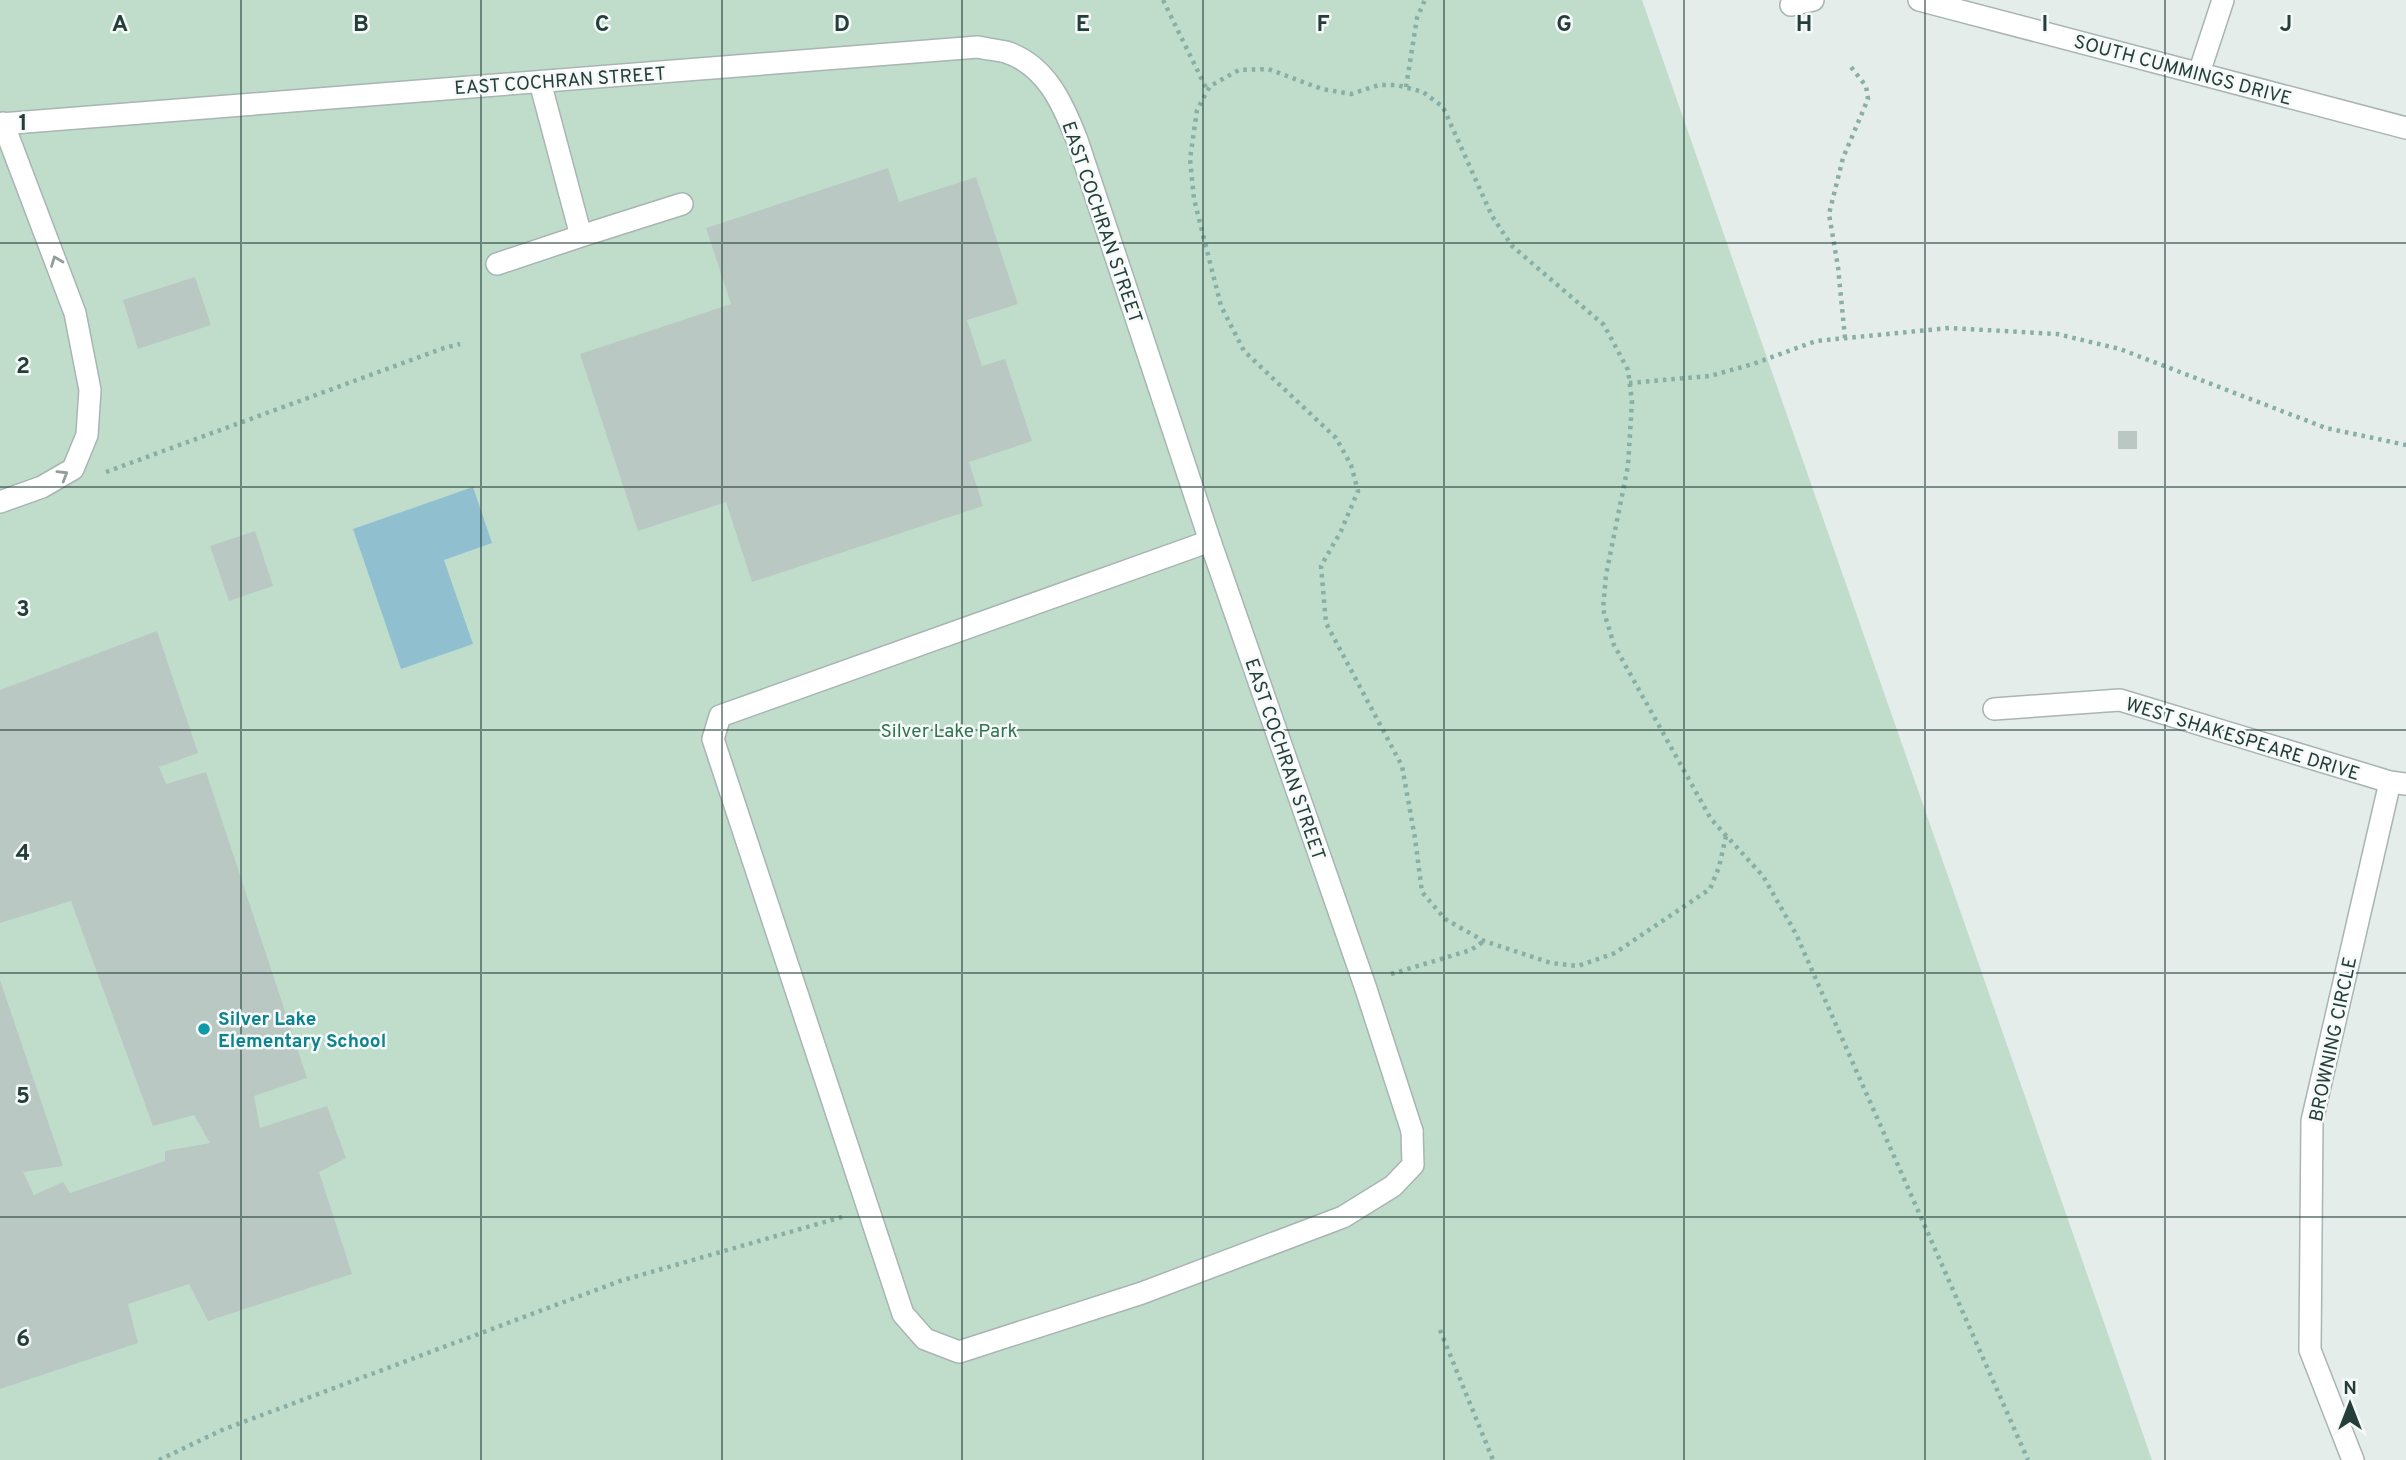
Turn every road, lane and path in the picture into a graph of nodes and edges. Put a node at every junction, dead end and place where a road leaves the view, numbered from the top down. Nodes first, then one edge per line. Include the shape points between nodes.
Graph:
1 (1163, 0) edge
2 (1425, 0) edge
3 (1813, 0) edge
4 (1919, 0) edge
5 (2223, 0) edge
6 (1791, 5) dead end
7 (1851, 67) dead end
8 (2199, 73) junction
9 (540, 82) junction
10 (1406, 87) junction
11 (1207, 91) junction
12 (2, 123) edge
13 (2406, 128) edge
14 (682, 204) dead end
15 (581, 236) junction
16 (497, 264) dead end
17 (1845, 338) junction
18 (460, 344) dead end
19 (1629, 383) junction
20 (2406, 445) edge
21 (73, 470) junction
22 (0, 502) edge
23 (1210, 541) junction
24 (1994, 709) dead end
25 (2398, 783) edge
26 (1726, 836) junction
27 (1484, 941) junction
28 (1364, 986) junction
29 (869, 1208) junction
30 (1440, 1330) dead end
31 (159, 1460) edge
32 (1493, 1460) edge
33 (2028, 1460) edge
34 (2353, 1460) edge

1 - 11 path
2 - 10 path via 1417,18
3 - 6 street
4 - 8 street, SOUTH CUMMINGS DRIVE
5 - 8 street
7 - 17 path via 1866,86 1868,99 1843,158 1829,214
8 - 13 street, SOUTH CUMMINGS DRIVE
9 - 12 street, EAST COCHRAN STREET
9 - 15 street
9 - 23 street, EAST COCHRAN STREET via 978,47 1007,52 1031,65 1052,87 1077,140
10 - 11 path via 1379,85 1351,94 1322,89 1268,69 1239,70
10 - 19 path via 1423,92 1443,107 1492,216 1512,246 1604,325 1628,370
11 - 27 path via 1197,110 1190,159 1194,199 1221,306 1244,351 1336,438 1351,465 1358,491 1321,566 1326,622 1402,766 1422,892 1445,919
21 -> 12 street via 87,435 90,390 75,313
14 - 15 street
15 - 16 street
17 - 19 path via 1816,341 1710,376
17 - 20 path via 1949,328 2057,334 2120,349 2326,428
18 - 21 path via 90,478
19 - 26 path via 1628,466 1603,609 1614,646 1711,819
22 -> 21 street
23 - 28 street, EAST COCHRAN STREET
23 - 29 street via 720,716 713,739
24 - 25 street, WEST SHAKESPEARE DRIVE via 2120,700
25 - 34 street, BROWNING CIRCLE via 2312,1121 2310,1350
26 - 27 path via 1710,889 1615,953 1578,966 1551,963
26 - 33 path via 1763,876 1796,934
27 - 28 path via 1471,950
28 - 29 street, EAST COCHRAN STREET via 1412,1131 1413,1165 1393,1186 1343,1217 1142,1293 959,1352 925,1339 903,1314
29 - 31 path via 620,1281 222,1430
30 - 32 path

